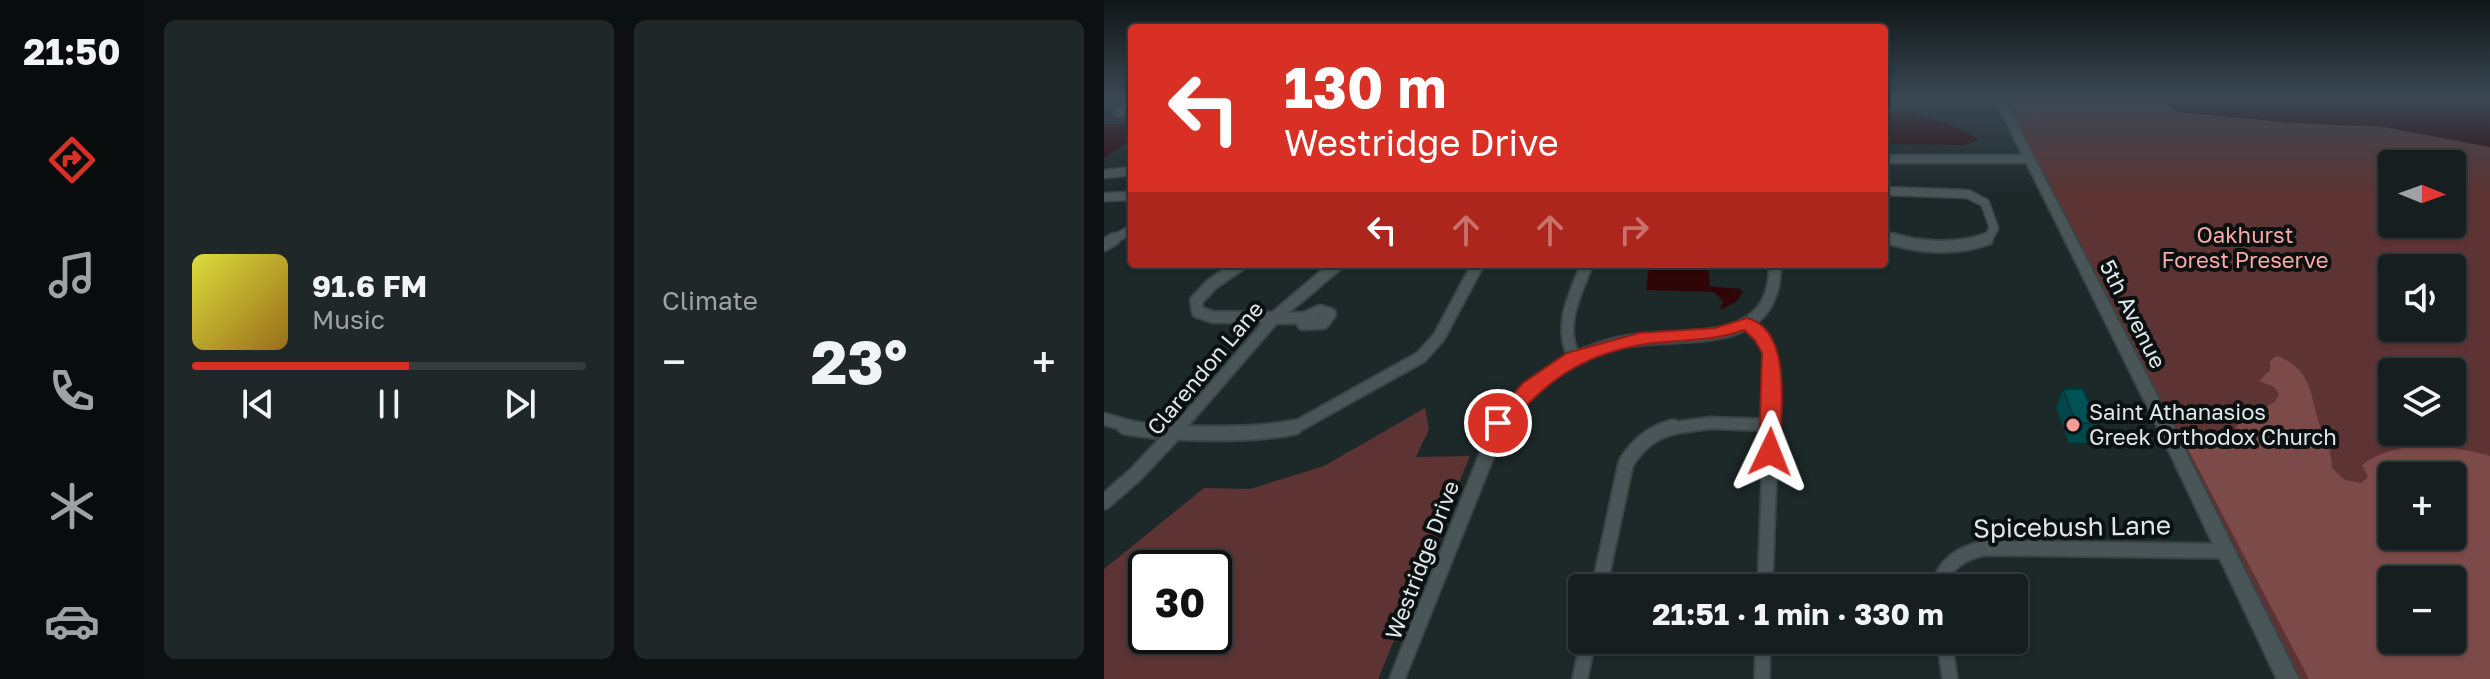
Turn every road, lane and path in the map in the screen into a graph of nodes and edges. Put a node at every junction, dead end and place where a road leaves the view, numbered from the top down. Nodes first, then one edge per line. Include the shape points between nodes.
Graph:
1 (2015, 131) edge
2 (1888, 159) edge
3 (2029, 159) junction
4 (1128, 171) edge
5 (1104, 174) edge
6 (1888, 191) edge
7 (1128, 196) edge
8 (1104, 197) edge
9 (1128, 231) edge
10 (1888, 238) edge
11 (1104, 245) edge
12 (1235, 268) edge
13 (1332, 268) edge
14 (1476, 268) edge
15 (1586, 268) edge
16 (1775, 268) edge
17 (1273, 317) junction
18 (1304, 318) dead end
19 (1747, 323) junction
20 (1574, 357) junction
21 (1104, 419) edge
22 (1771, 425) junction
23 (1177, 432) junction
24 (1104, 502) edge
25 (2225, 551) junction
26 (1602, 574) edge
27 (1766, 574) edge
28 (1945, 574) edge
29 (1585, 654) edge
30 (1763, 654) edge
31 (1946, 654) edge
32 (1397, 679) edge
33 (1580, 679) edge
34 (1762, 679) edge
35 (1950, 679) edge
36 (2288, 679) edge

1 - 3 street, 5th Avenue
2 - 3 street
3 - 25 street, 5th Avenue
4 - 5 street
6 - 10 street via 1972,195 1986,206 1994,231 1985,241 1969,244 1903,244
7 - 8 street
9 - 11 street
12 - 17 street via 1202,292 1196,301 1198,312
13 - 17 street, Clarendon Lane
14 - 23 street via 1431,348 1309,421 1268,432
15 - 20 street via 1565,326 1566,346
16 - 19 street via 1770,302
17 - 18 street
17 - 23 street, Clarendon Lane
19 - 20 street, Westridge Drive via 1717,334 1639,339
19 - 22 street via 1771,353
20 - 32 street, Westridge Drive via 1530,388 1498,423
21 - 23 street via 1141,430
22 - 26 street via 1677,426 1642,438 1626,463
22 - 27 street
23 - 24 street, Clarendon Lane
25 - 28 street, Spicebush Lane via 1985,548 1964,552
25 - 36 street, 5th Avenue
29 - 33 street
30 - 34 street
31 - 35 street

